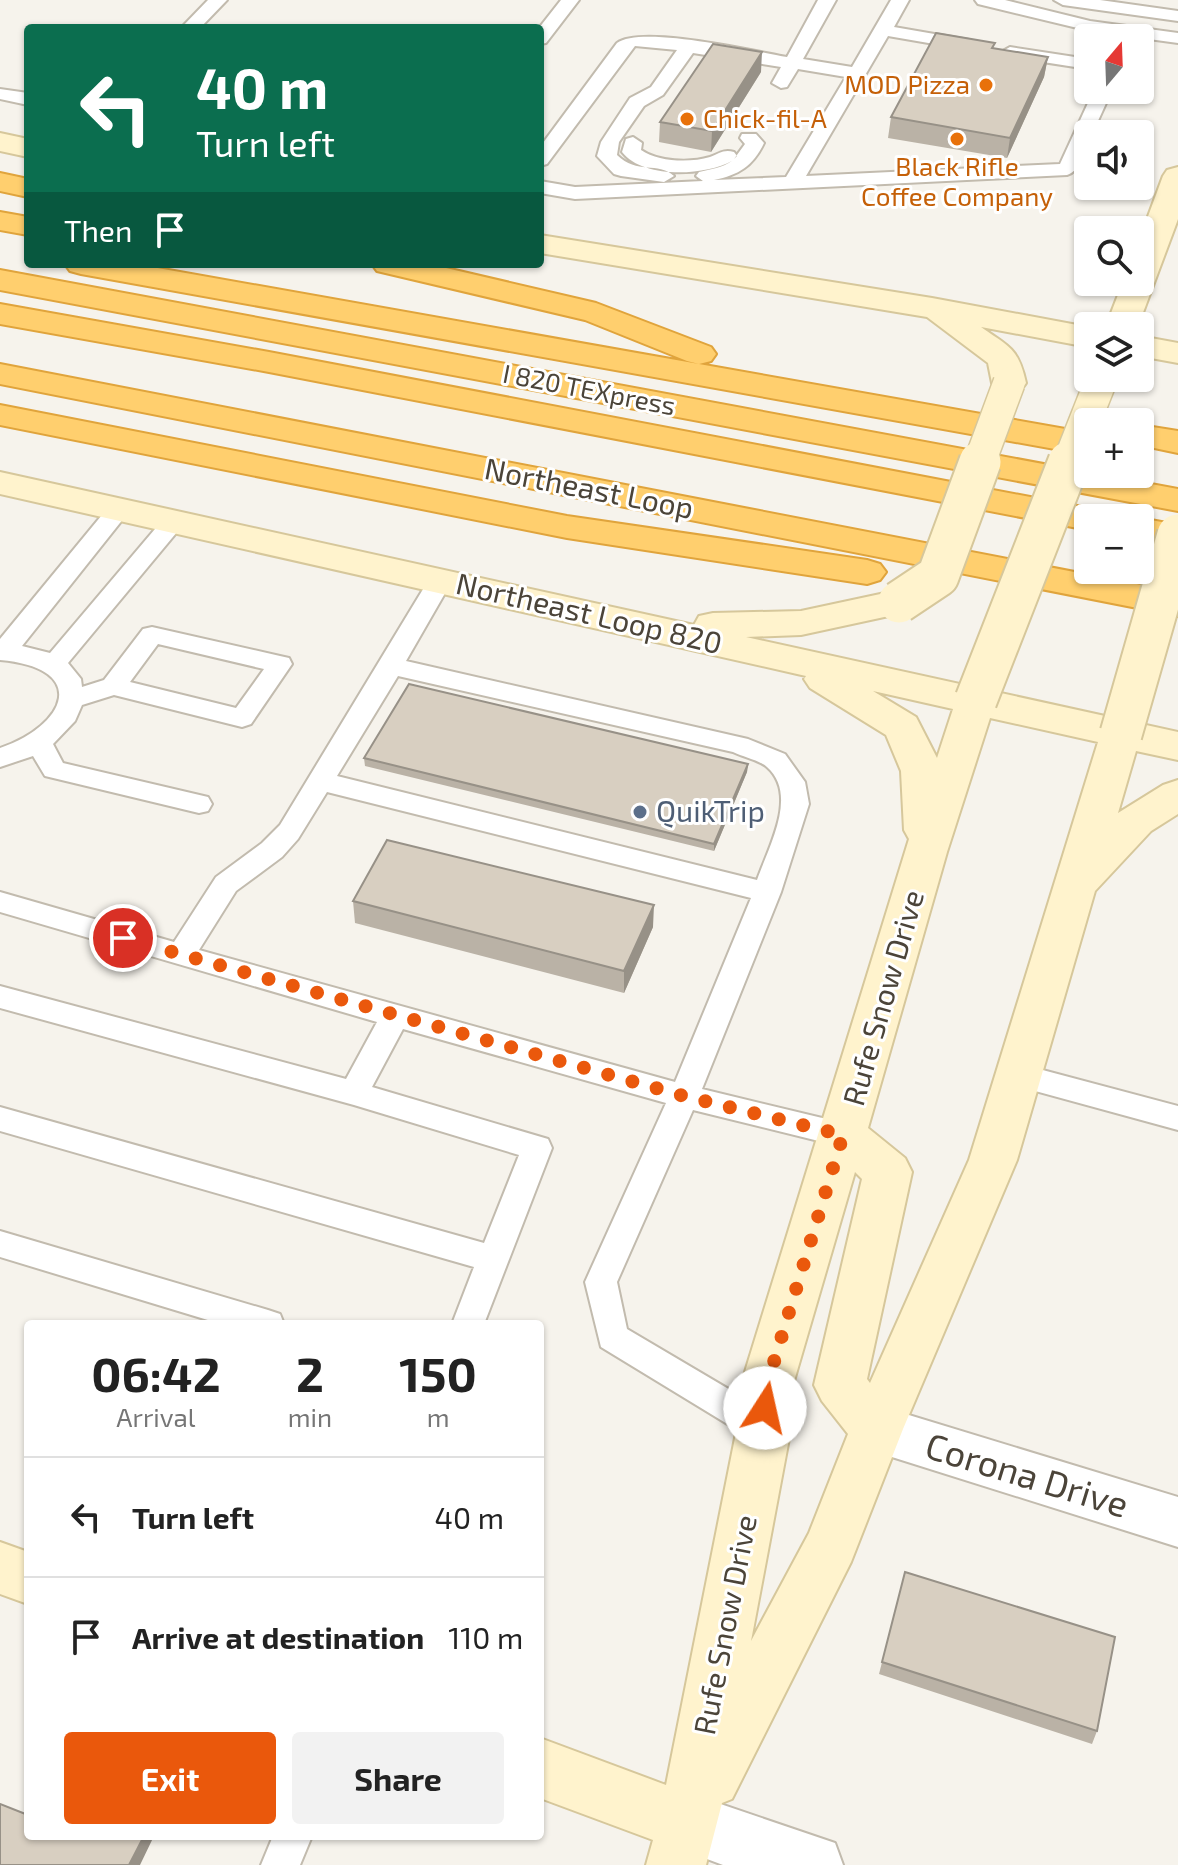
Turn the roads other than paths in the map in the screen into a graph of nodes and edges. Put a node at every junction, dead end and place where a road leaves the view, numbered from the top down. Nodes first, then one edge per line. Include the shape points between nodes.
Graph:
1 (218, 0) edge
2 (570, 0) edge
3 (827, 0) edge
4 (900, 0) edge
5 (1023, 0) edge
6 (1063, 0) edge
7 (988, 1) edge
8 (1178, 16) edge
9 (194, 24) edge
10 (883, 30) junction
11 (544, 34) edge
12 (1178, 38) edge
13 (689, 46) junction
14 (1074, 62) edge
15 (793, 64) junction
16 (857, 73) junction
17 (781, 83) dead end
18 (0, 94) edge
19 (24, 98) edge
20 (1097, 104) edge
21 (0, 142) edge
22 (633, 143) dead end
23 (24, 147) edge
24 (544, 155) edge
25 (1178, 176) edge
26 (0, 182) edge
27 (792, 183) junction
28 (24, 187) edge
29 (544, 188) edge
30 (0, 221) edge
31 (24, 225) edge
32 (1154, 242) edge
33 (544, 245) edge
34 (0, 249) edge
35 (24, 253) edge
36 (103, 268) edge
37 (258, 268) edge
38 (405, 268) edge
39 (0, 280) edge
40 (932, 308) junction
41 (0, 314) edge
42 (1074, 334) edge
43 (1154, 349) edge
44 (1178, 353) edge
45 (699, 354) junction
46 (0, 374) edge
47 (1097, 392) edge
48 (0, 415) edge
49 (1074, 423) edge
50 (1154, 438) edge
51 (1074, 441) edge
52 (1178, 442) edge
53 (1154, 456) edge
54 (1178, 460) edge
55 (0, 483) edge
56 (1178, 500) edge
57 (119, 509) junction
58 (1074, 516) edge
59 (174, 521) junction
60 (1154, 532) edge
61 (1178, 536) edge
62 (440, 581) junction
63 (1178, 604) edge
64 (1178, 617) edge
65 (647, 627) junction
66 (2, 652) edge
67 (787, 658) junction
68 (54, 664) junction
69 (391, 666) junction
70 (113, 686) junction
71 (73, 699) junction
72 (976, 700) junction
73 (1121, 734) junction
74 (40, 744) junction
75 (1178, 746) edge
76 (0, 758) edge
77 (320, 781) junction
78 (1178, 795) edge
79 (199, 804) dead end
80 (926, 852) junction
81 (1077, 887) junction
82 (767, 892) junction
83 (0, 902) edge
84 (181, 955) junction
85 (0, 997) edge
86 (395, 1016) junction
87 (1020, 1076) junction
88 (354, 1093) junction
89 (684, 1096) junction
90 (1178, 1118) edge
91 (0, 1119) edge
92 (843, 1135) junction
93 (0, 1244) edge
94 (493, 1259) junction
95 (255, 1320) edge
96 (470, 1320) edge
97 (764, 1428) junction
98 (876, 1429) junction
99 (1178, 1522) edge
100 (0, 1568) edge
101 (24, 1577) edge
102 (544, 1770) edge
103 (291, 1840) edge
104 (682, 1844) edge
105 (280, 1865) edge
106 (813, 1865) edge

1 - 9 lane
2 - 11 lane
3 - 15 lane
4 - 10 lane
5 - 7 lane
6 - 8 lane
7 - 12 lane via 1090,26
10 - 14 lane
10 - 16 lane
13 - 15 lane
13 - 22 lane via 656,98 637,102 610,142 607,156 621,170 650,176 708,176 735,170 747,159 755,143 750,136 738,141 721,161 672,165 635,157
13 - 24 lane via 631,41
15 - 16 lane
15 - 17 lane
16 - 27 lane
18 - 19 lane
20 - 27 lane via 1067,169
21 - 23 main road
25 - 32 main road
26 - 28 highway
27 - 29 lane via 575,193
30 - 31 highway
33 - 40 main road
34 - 35 highway
36 - 51 highway
37 - 45 highway
38 - 45 highway via 596,313
39 - 56 highway, I 820 TEXpress
40 - 42 main road
40 - 65 main road, bridge via 1004,359 1009,383 938,576 899,602 801,623
41 - 58 highway, I 820 TEXpress
43 - 44 main road
45 - 49 highway
46 - 63 highway, Northeast Loop
47 - 72 main road, Rufe Snow Drive, bridge
48 - 64 highway via 567,527 1083,610
50 - 52 highway
53 - 54 highway
55 - 57 main road, Northeast Loop 820
57 - 59 main road, Northeast Loop 820
57 - 66 lane
59 - 62 main road, Northeast Loop 820
59 - 68 lane
60 - 61 highway
61 - 73 main road, Rufe Snow Drive, bridge
62 - 65 main road, Northeast Loop 820
62 - 69 lane
65 - 67 main road, Northeast Loop 820
66 - 68 lane
67 - 72 main road, Northeast Loop 820
67 - 80 main road via 902,727 922,771
68 - 71 lane via 65,674
69 - 77 lane
69 - 82 lane via 739,745 776,760 792,782 796,804
70 - 70 lane via 242,718 280,664 152,635
70 - 71 lane
71 - 74 lane via 57,730
72 - 73 main road, Northeast Loop 820
72 - 80 main road, Rufe Snow Drive
73 - 75 main road, Northeast Loop 820
73 - 81 main road, Rufe Snow Drive
74 - 76 lane
74 - 79 lane via 54,770
77 - 82 lane
77 - 84 lane via 289,832 226,884
78 - 81 main road via 1136,820
80 - 92 main road, Rufe Snow Drive
81 - 87 main road, Rufe Snow Drive
82 - 89 lane
83 - 84 lane
84 - 86 lane
85 - 88 lane
86 - 88 lane
86 - 89 lane
87 - 90 lane
87 - 98 main road, Rufe Snow Drive via 993,1160
88 - 94 lane via 537,1148
89 - 92 lane
89 - 97 lane via 601,1282 613,1337
91 - 94 lane
92 - 97 main road, Rufe Snow Drive via 766,1388
92 - 98 main road via 888,1172 840,1385
93 - 95 lane
94 - 96 lane
97 - 104 main road, Rufe Snow Drive
98 - 99 street, Corona Drive
98 - 104 main road, Rufe Snow Drive via 832,1544
100 - 101 main road
102 - 104 main road
103 - 105 lane
104 - 106 street

